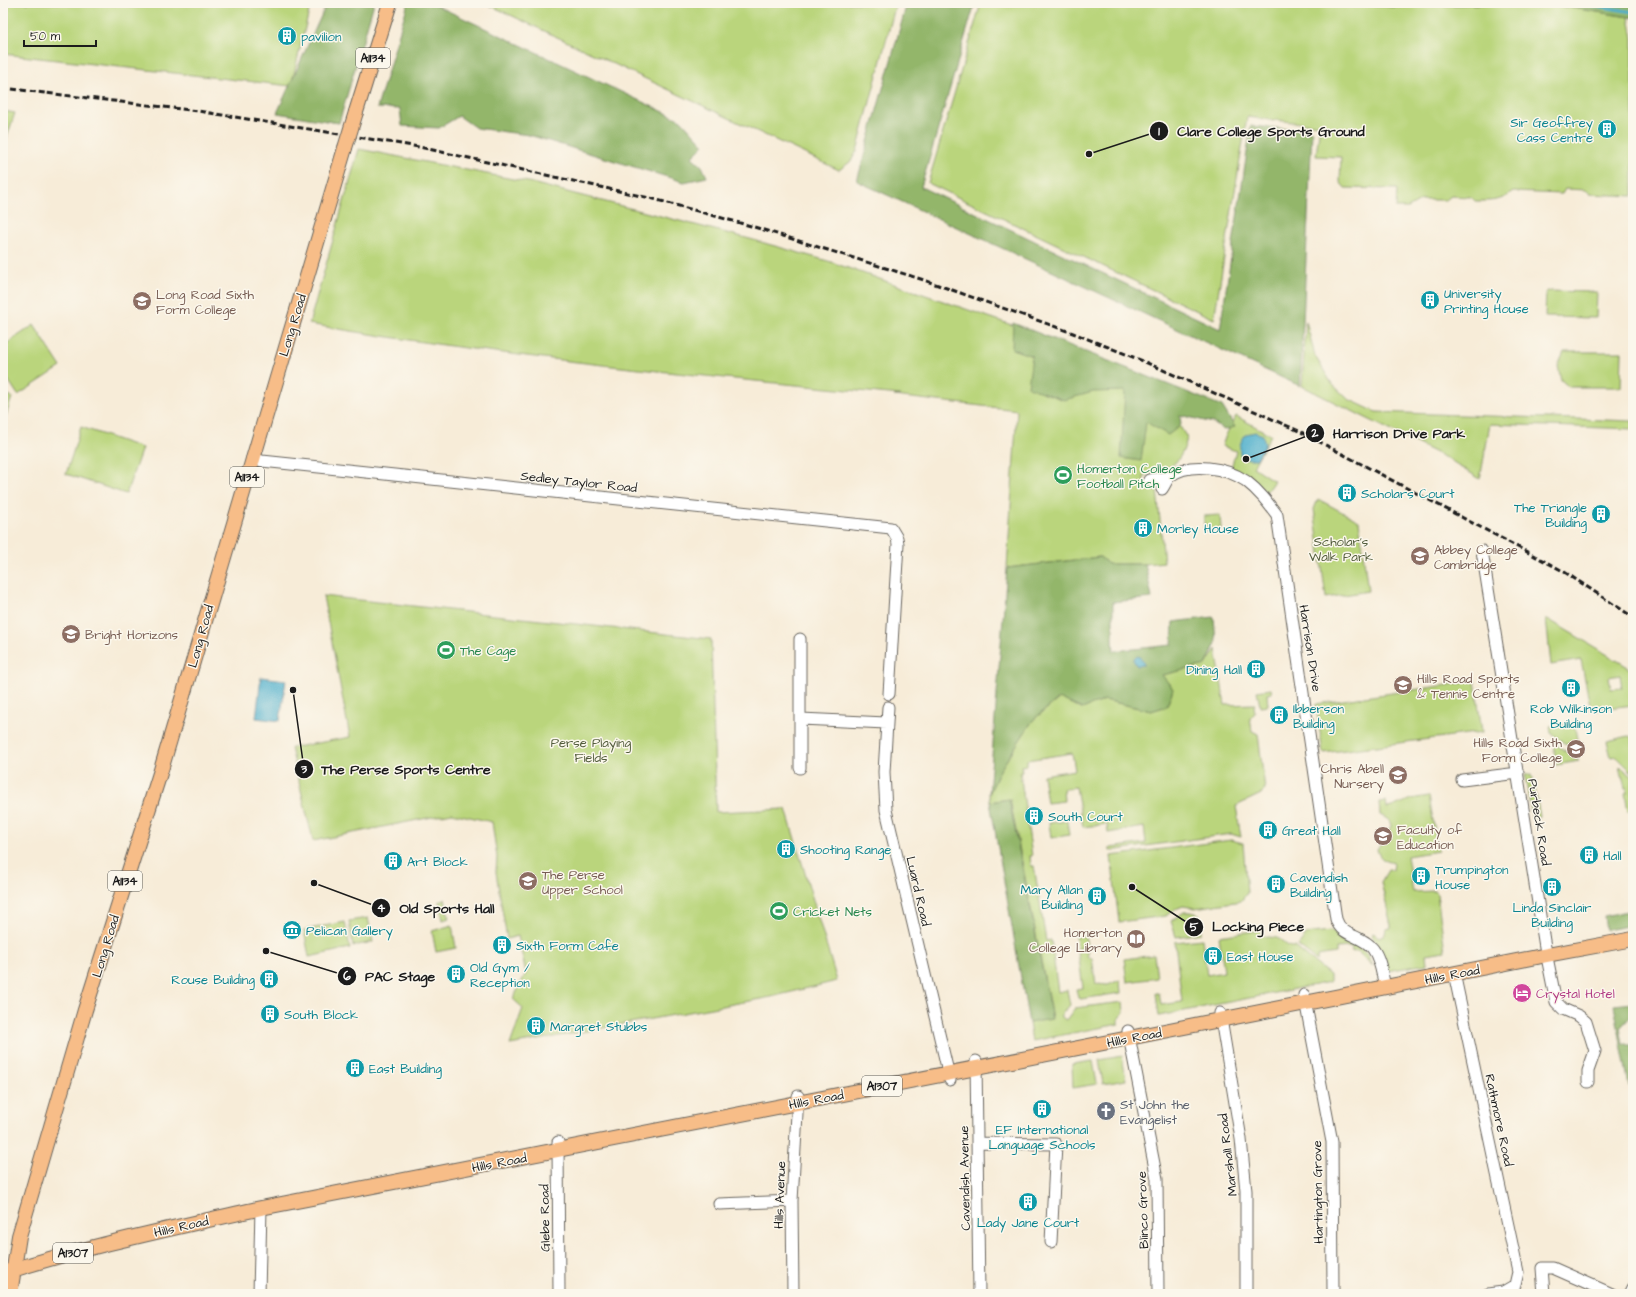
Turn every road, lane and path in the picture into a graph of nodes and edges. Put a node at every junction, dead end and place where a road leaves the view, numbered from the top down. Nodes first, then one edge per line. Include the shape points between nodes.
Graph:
1 (390, 3) edge
2 (252, 458) junction
3 (1169, 477) junction
4 (1149, 480) dead end
5 (1162, 489) dead end
6 (1482, 551) dead end
7 (800, 639) dead end
8 (889, 694) dead end
9 (888, 707) dead end
10 (801, 719) junction
11 (886, 723) junction
12 (800, 768) dead end
13 (1518, 773) junction
14 (1462, 780) dead end
15 (1633, 939) edge
16 (1547, 955) junction
17 (1454, 973) junction
18 (1385, 988) junction
19 (1305, 999) junction
20 (1221, 1016) junction
21 (1129, 1035) junction
22 (976, 1065) junction
23 (949, 1077) junction
24 (1588, 1082) dead end
25 (798, 1099) junction
26 (978, 1143) junction
27 (558, 1146) junction
28 (792, 1201) junction
29 (719, 1204) dead end
30 (261, 1208) junction
31 (1051, 1242) dead end
32 (8, 1271) edge
33 (1633, 1288) edge
34 (10, 1294) edge
35 (259, 1294) edge
36 (559, 1294) edge
37 (793, 1294) edge
38 (980, 1294) edge
39 (1158, 1294) edge
40 (1246, 1294) edge
41 (1333, 1294) edge
42 (1488, 1294) edge
43 (1544, 1294) edge
44 (1612, 1294) edge
45 (1630, 1294) edge

1 - 2 main road, Long Road / A1134, bridge
2 - 8 street, Sedley Taylor Road via 784,518 886,527 894,531 898,538
2 - 32 main road, Long Road / A1134
3 - 4 street, Harrison Drive
3 - 5 street
3 - 18 street, Harrison Drive via 1196,468 1215,468 1236,475 1260,493 1277,515 1336,919 1340,928 1372,948 1380,965
6 - 13 street, Purbeck Road
7 - 10 street
9 - 11 street, Luard Road
10 - 11 street
10 - 12 street
11 - 23 street, Luard Road via 886,810
13 - 14 street
13 - 16 street, Purbeck Road
15 - 16 main road, Hills Road / A1307
16 - 17 main road, Hills Road / A1307
16 - 24 street, Purbeck Road via 1556,1002 1586,1022 1594,1051 1588,1071
17 - 18 main road, Hills Road / A1307
17 - 42 street, Rathmore Road via 1518,1272 1515,1285 1503,1292
18 - 19 main road, Hills Road / A1307
19 - 20 main road, Hills Road / A1307
19 - 41 street, Hartington Grove via 1332,1142
20 - 21 main road, Hills Road / A1307
20 - 40 street, Marshall Road via 1241,1139 1246,1191
21 - 22 main road, Hills Road / A1307
21 - 39 street, Blinco Grove via 1157,1179
22 - 23 main road, Hills Road / A1307
22 - 26 street, Cavendish Avenue
23 - 25 main road, Hills Road / A1307
25 - 27 main road, Hills Road / A1307
25 - 28 street, Hills Avenue
26 - 31 street via 1056,1144
26 - 38 street, Cavendish Avenue
27 - 30 main road, Hills Road / A1307
27 - 36 street, Glebe Road
28 - 29 street
28 - 37 street, Hills Avenue
30 - 32 main road, Hills Road / A1307 via 168,1229
30 - 35 street
32 - 34 main road, A1134
33 - 45 street
43 - 44 street via 1542,1268 1553,1268

